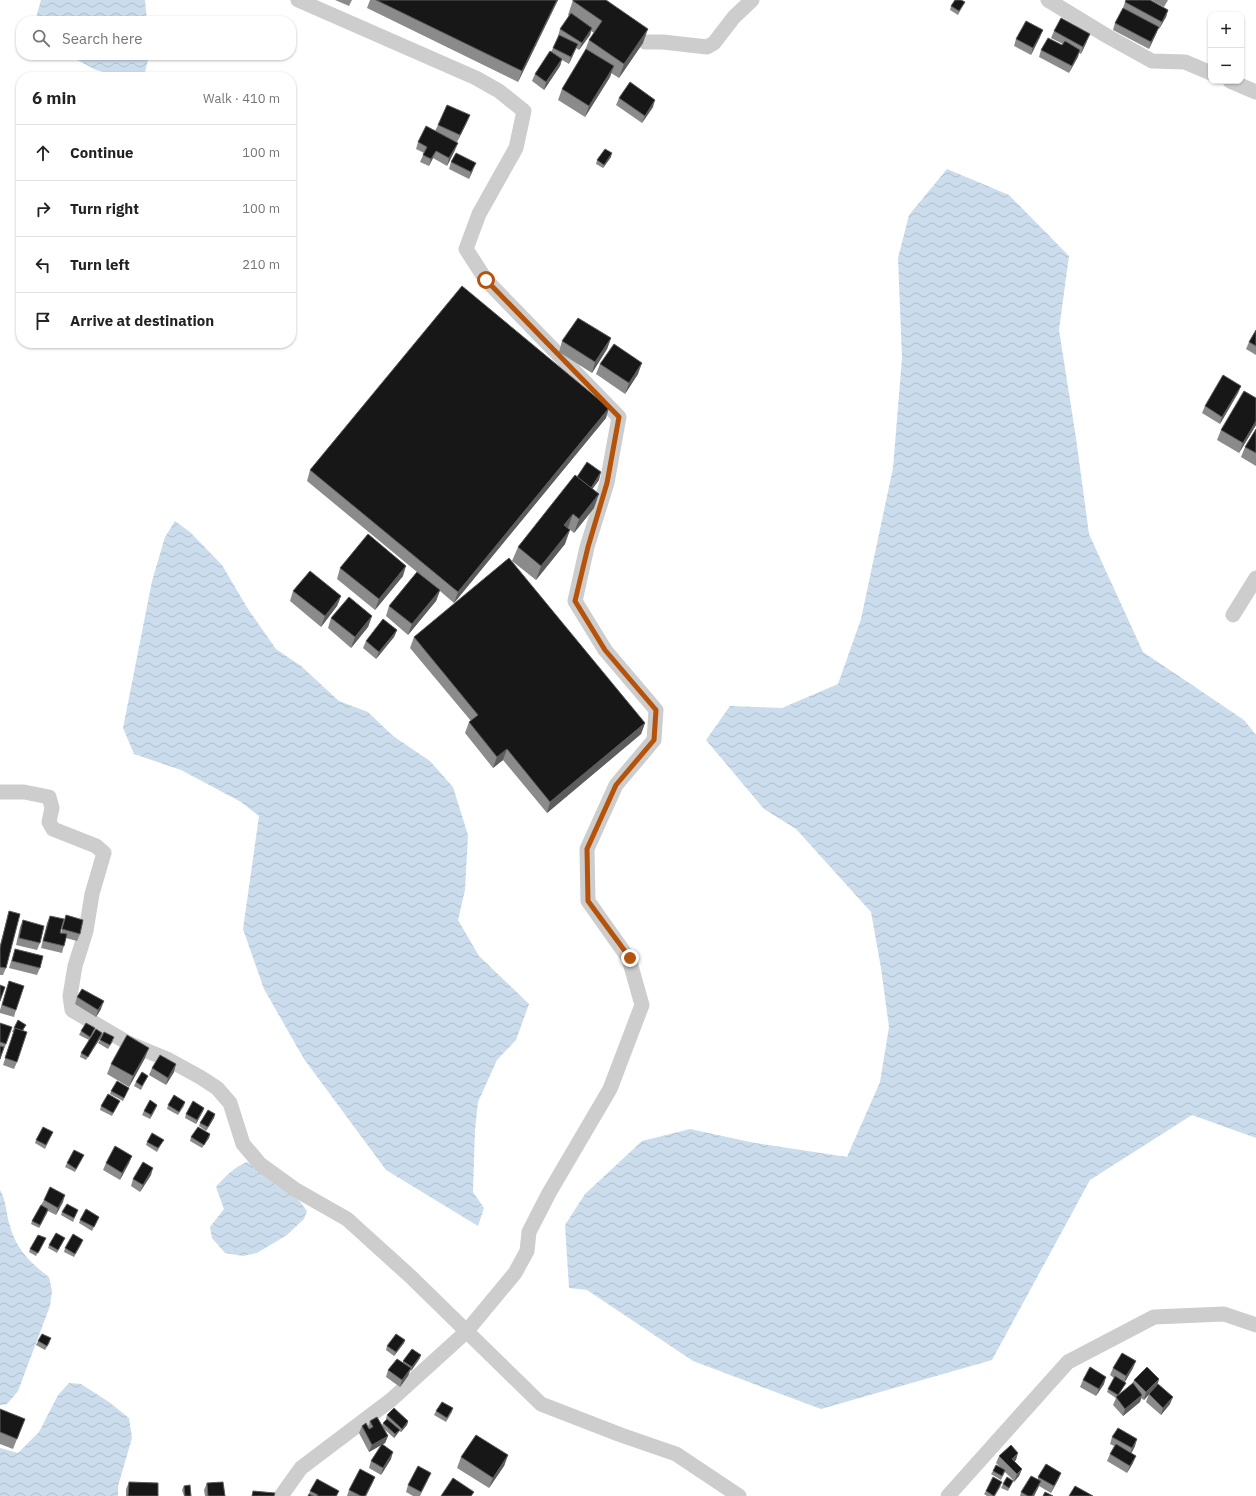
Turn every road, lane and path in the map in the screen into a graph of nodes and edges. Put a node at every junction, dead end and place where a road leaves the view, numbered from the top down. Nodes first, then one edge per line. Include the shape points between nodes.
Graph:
1 (298, 0) edge
2 (752, 0) edge
3 (1048, 0) edge
4 (645, 42) edge
5 (1208, 72) edge
6 (1237, 84) edge
7 (1256, 92) edge
8 (1256, 578) edge
9 (1233, 615) dead end
10 (0, 792) edge
11 (1256, 1325) edge
12 (466, 1332) junction
13 (281, 1496) edge
14 (739, 1496) edge
15 (948, 1496) edge

1 - 12 street via 476,78 499,91 524,111 516,148 479,214 466,249 486,280 619,417 607,483 575,601 605,650 656,710 654,740 616,785 587,849 588,901 630,958 642,1005 610,1089 549,1193 529,1232 527,1251 515,1274
2 - 4 street via 734,17 714,43 707,47
3 - 5 street via 1152,61 1185,62
6 - 7 street
8 - 9 street
10 - 12 street via 24,792 49,797 52,808 49,822 53,829 96,846 104,853 75,966 70,996 72,1010 128,1043 169,1060 217,1088 230,1102 243,1144 260,1164 296,1190 346,1219 410,1276
11 - 15 street via 1224,1314 1154,1317 1068,1362
12 - 13 street via 391,1400 301,1468
12 - 14 street via 541,1404 676,1454

